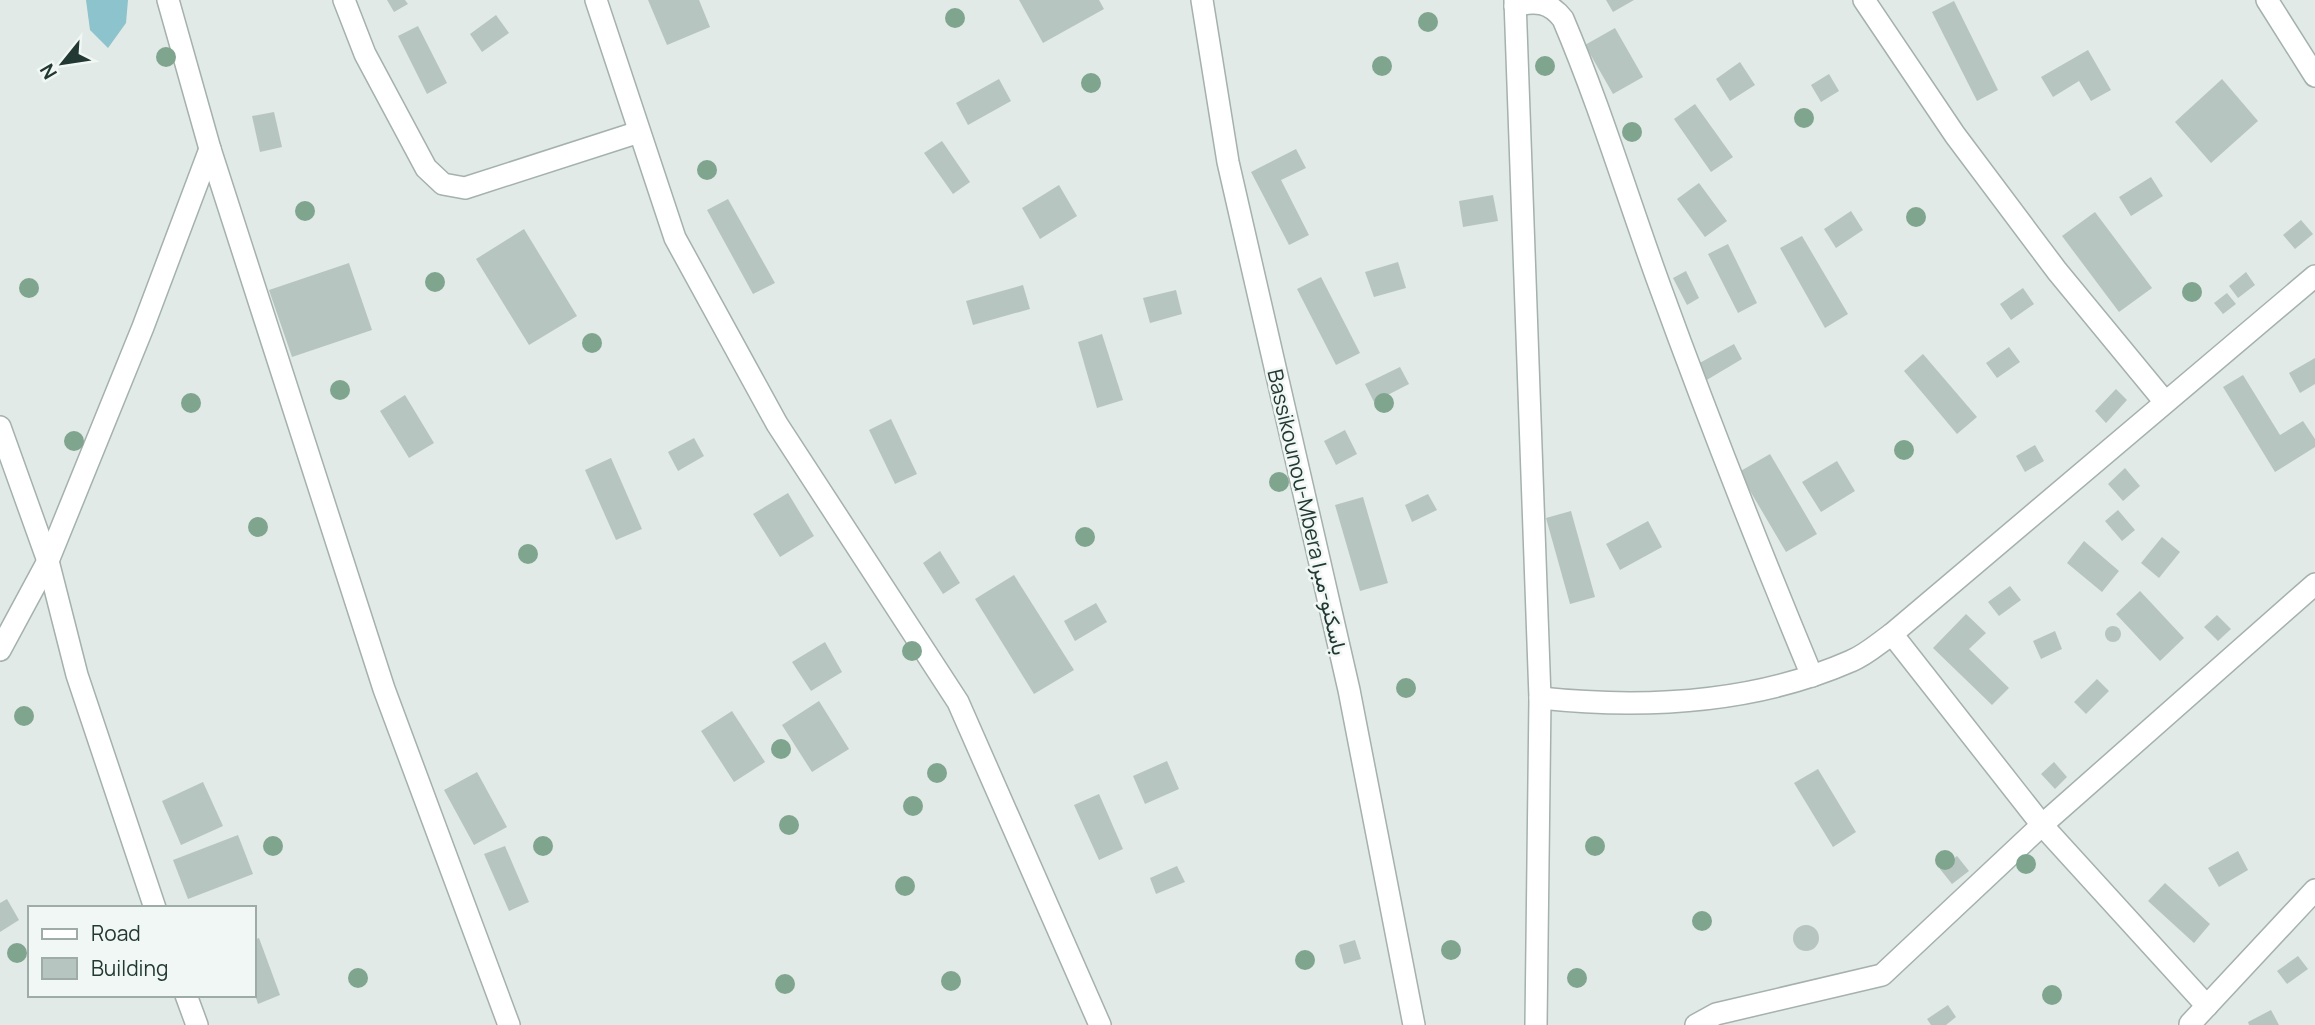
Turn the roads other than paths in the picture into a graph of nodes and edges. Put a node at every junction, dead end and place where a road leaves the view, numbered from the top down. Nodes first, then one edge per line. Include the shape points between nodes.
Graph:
1 (168, 0) edge
2 (344, 0) edge
3 (596, 0) edge
4 (1202, 0) edge
5 (1864, 0) edge
6 (2267, 0) edge
7 (1515, 3) edge
8 (2315, 76) edge
9 (639, 132) junction
10 (210, 149) junction
11 (2315, 276) edge
12 (2165, 402) junction
13 (0, 427) edge
14 (48, 561) junction
15 (2315, 584) edge
16 (1892, 635) junction
17 (0, 650) edge
18 (1812, 676) junction
19 (1540, 698) junction
20 (2042, 825) junction
21 (2315, 890) edge
22 (154, 906) edge
23 (187, 997) edge
24 (2207, 1006) junction
25 (197, 1025) edge
26 (509, 1025) edge
27 (1100, 1025) edge
28 (1414, 1025) edge
29 (1536, 1025) edge
30 (1696, 1025) edge
31 (2190, 1025) edge

1 - 10 street
2 - 9 street via 365,54 426,169 443,184 465,188
3 - 9 street
4 - 28 street, Bassikounou-Mbera باسكنو-مبرا via 1228,162 1349,690
5 - 12 street via 1955,135
6 - 8 street
7 - 18 street via 1536,1 1556,10 1563,19 1694,381
7 - 19 street
9 - 27 street via 675,238 776,424 958,702
10 - 14 street
10 - 26 street via 384,689
11 - 12 street
12 - 16 street
13 - 14 street
14 - 17 street
14 - 22 street via 77,675
15 - 20 street
16 - 18 street via 1854,660
16 - 20 street
18 - 19 street via 1713,699 1655,704
19 - 29 street
20 - 24 street
20 - 30 street via 1882,975 1716,1014
21 - 24 street
23 - 25 street
24 - 31 street

